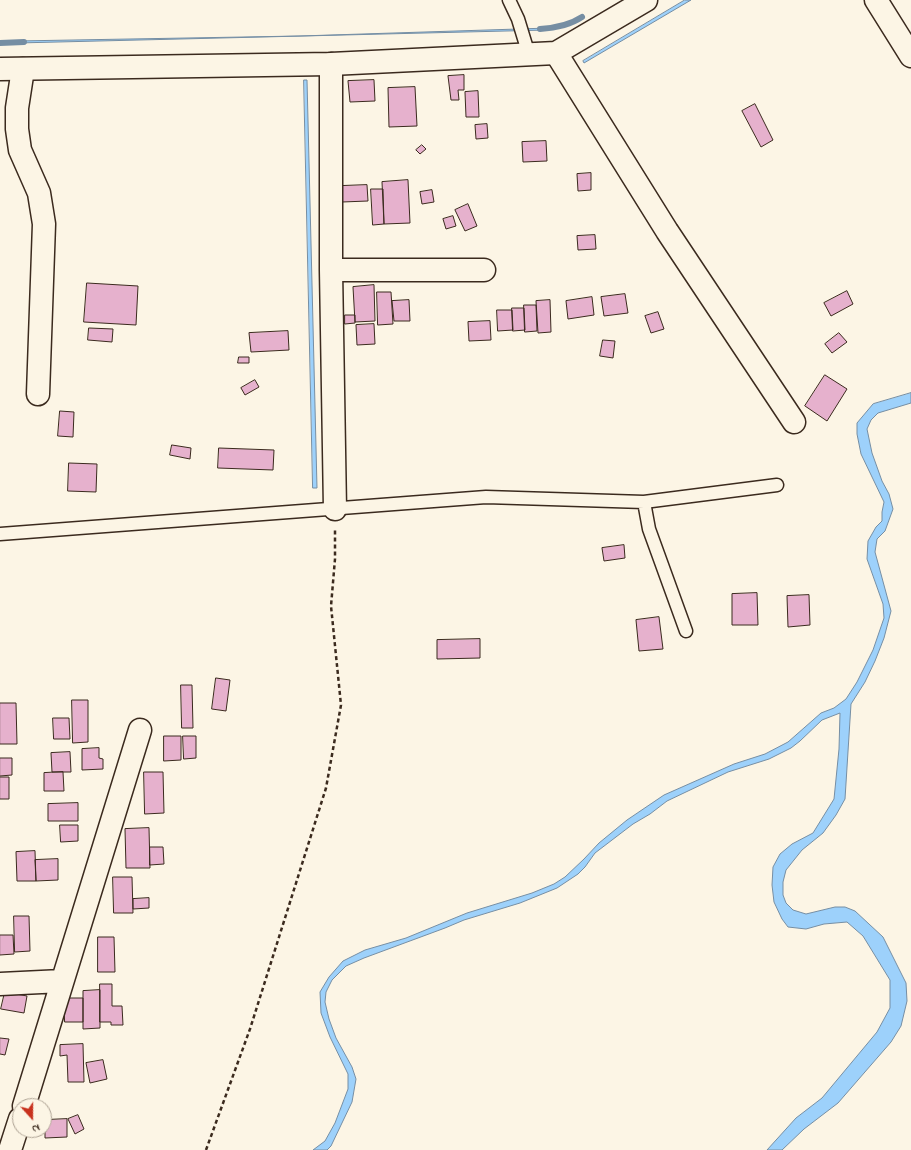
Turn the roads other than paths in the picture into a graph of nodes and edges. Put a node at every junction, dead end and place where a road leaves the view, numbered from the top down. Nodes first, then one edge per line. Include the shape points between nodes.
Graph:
1 (509, 0) edge
2 (646, 0) edge
3 (876, 0) edge
4 (556, 53) junction
5 (528, 54) junction
6 (911, 56) edge
7 (331, 64) junction
8 (0, 69) edge
9 (23, 69) junction
10 (331, 270) junction
11 (484, 270) dead end
12 (38, 394) dead end
13 (794, 422) dead end
14 (777, 485) dead end
15 (644, 502) junction
16 (335, 509) junction
17 (0, 534) edge
18 (686, 631) dead end
19 (140, 730) dead end
20 (62, 982) junction
21 (0, 984) edge
22 (26, 1098) edge
23 (14, 1138) edge
24 (10, 1150) edge

1 - 5 lane via 518,19
2 - 4 street
3 - 6 street
4 - 5 street
4 - 13 street via 667,231
5 - 7 street
7 - 9 street
7 - 10 street
8 - 9 street
9 - 12 street via 17,108 17,129 20,150 39,193 44,224
10 - 11 street
10 - 16 street
14 - 15 lane
15 - 16 lane via 486,497
15 - 18 lane via 649,529
16 - 17 lane
19 - 20 street
20 - 21 street
20 - 22 street
23 - 24 street

